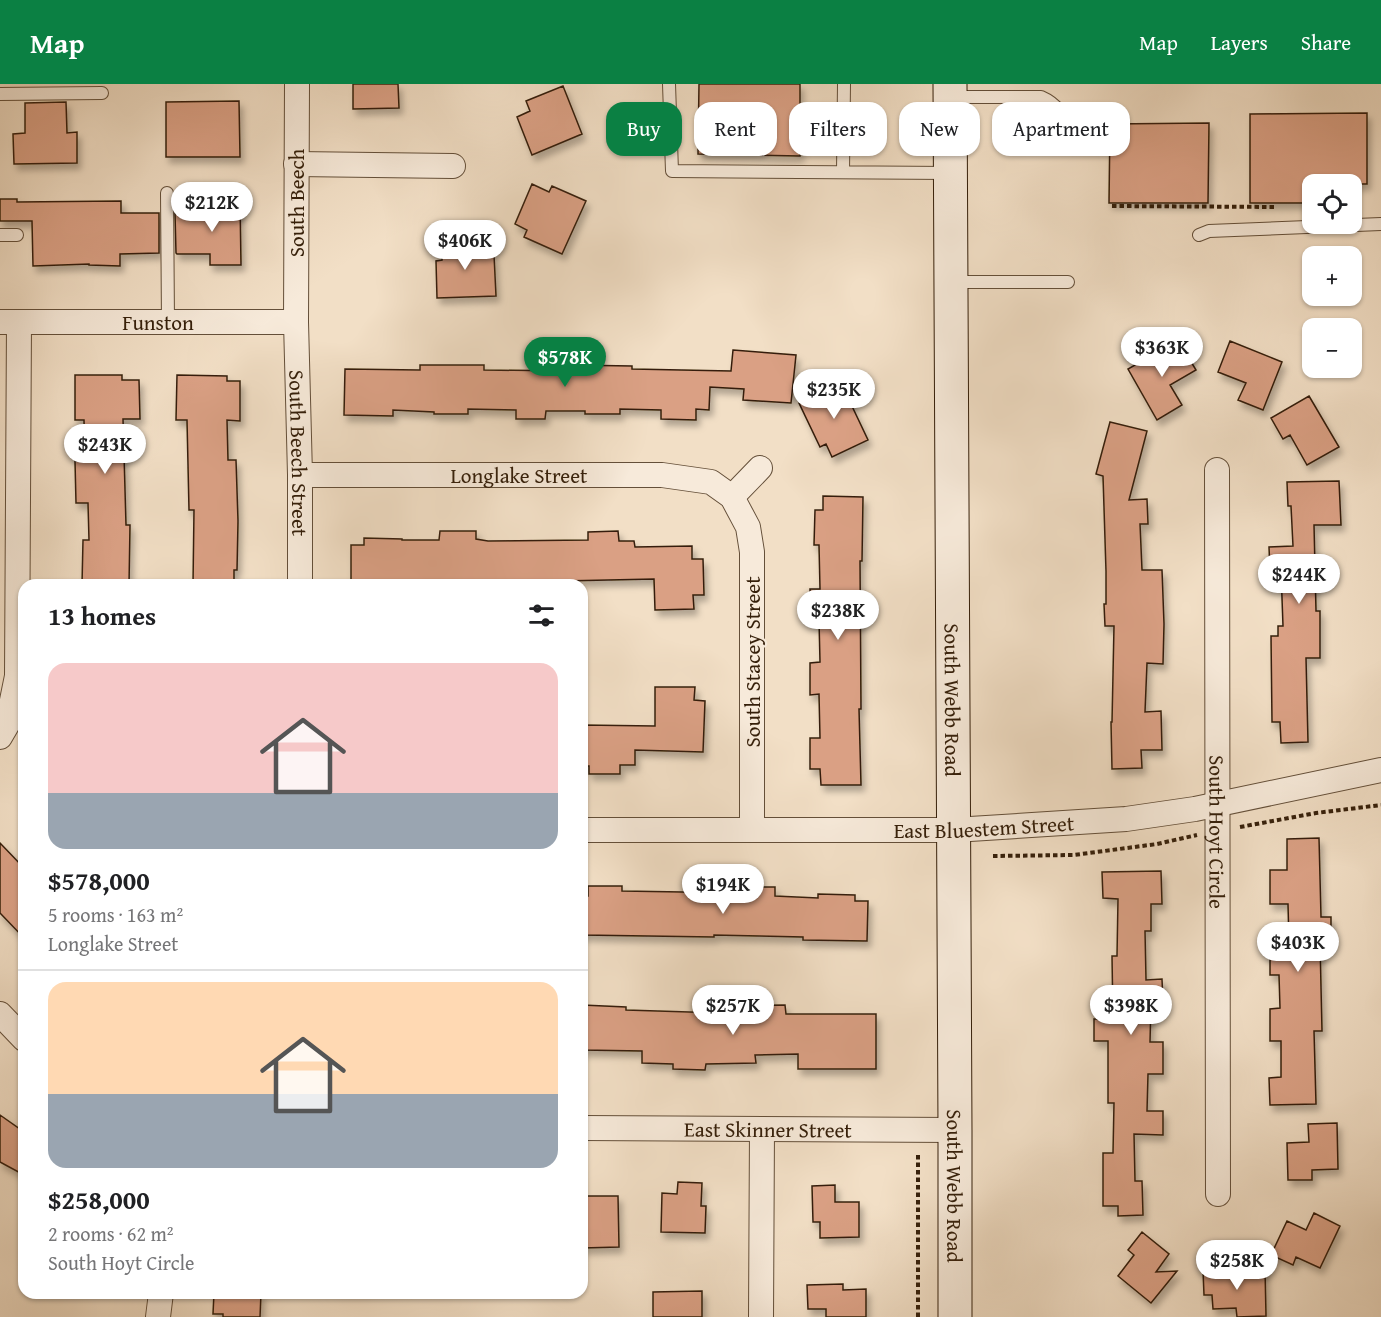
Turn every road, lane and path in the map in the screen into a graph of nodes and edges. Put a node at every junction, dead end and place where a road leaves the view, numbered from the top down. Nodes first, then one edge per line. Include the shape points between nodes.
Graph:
1 (297, 84) edge
2 (669, 84) edge
3 (844, 84) edge
4 (950, 90) edge
5 (102, 93) dead end
6 (0, 94) edge
7 (1048, 102) edge
8 (296, 164) junction
9 (453, 166) dead end
10 (843, 172) junction
11 (951, 172) junction
12 (167, 193) dead end
13 (1112, 206) dead end
14 (1277, 207) dead end
15 (1381, 224) edge
16 (0, 235) edge
17 (17, 235) dead end
18 (1199, 235) dead end
19 (951, 282) junction
20 (1068, 282) dead end
21 (9, 322) edge
22 (168, 322) junction
23 (296, 322) junction
24 (760, 468) dead end
25 (1217, 470) dead end
26 (300, 476) junction
27 (732, 497) junction
28 (300, 579) edge
29 (0, 737) edge
30 (1381, 770) edge
31 (1218, 803) junction
32 (588, 830) edge
33 (752, 830) junction
34 (954, 830) junction
35 (0, 1014) edge
36 (18, 1033) edge
37 (588, 1128) edge
38 (762, 1129) junction
39 (955, 1130) junction
40 (918, 1153) dead end
41 (1218, 1194) dead end
42 (160, 1299) edge
43 (158, 1317) edge
44 (761, 1317) edge
45 (918, 1317) edge
46 (955, 1317) edge

1 - 8 street, South Beech
2 - 10 lane via 672,171
3 - 10 lane
4 - 7 lane via 1041,98
4 - 11 main road, South Webb Road
5 - 6 lane
8 - 9 street
8 - 23 street, South Beech
10 - 11 lane
11 - 19 main road, South Webb Road
12 - 22 lane
13 - 14 path
15 - 18 lane via 1209,231
16 - 17 lane
19 - 20 lane
19 - 34 main road, South Webb Road
21 - 22 street, Funston
21 - 29 street via 17,676 7,725
22 - 23 street, Funston
23 - 26 street, South Beech Street
24 - 27 street
25 - 31 street, South Hoyt Circle
26 - 27 street, Longlake Street via 662,476 711,482
26 - 28 street, South Beech Street
27 - 33 street, South Stacey Street via 748,527 752,552
30 - 31 street, East Bluestem Street
31 - 34 street, East Bluestem Street via 1126,819
31 - 41 street, South Hoyt Circle
32 - 33 street, East Bluestem Street
33 - 34 street, East Bluestem Street
34 - 39 main road, South Webb Road
35 - 36 street
37 - 38 street, East Skinner Street
38 - 39 street, East Skinner Street
38 - 44 street
39 - 46 main road, South Webb Road
40 - 45 path
42 - 43 street

